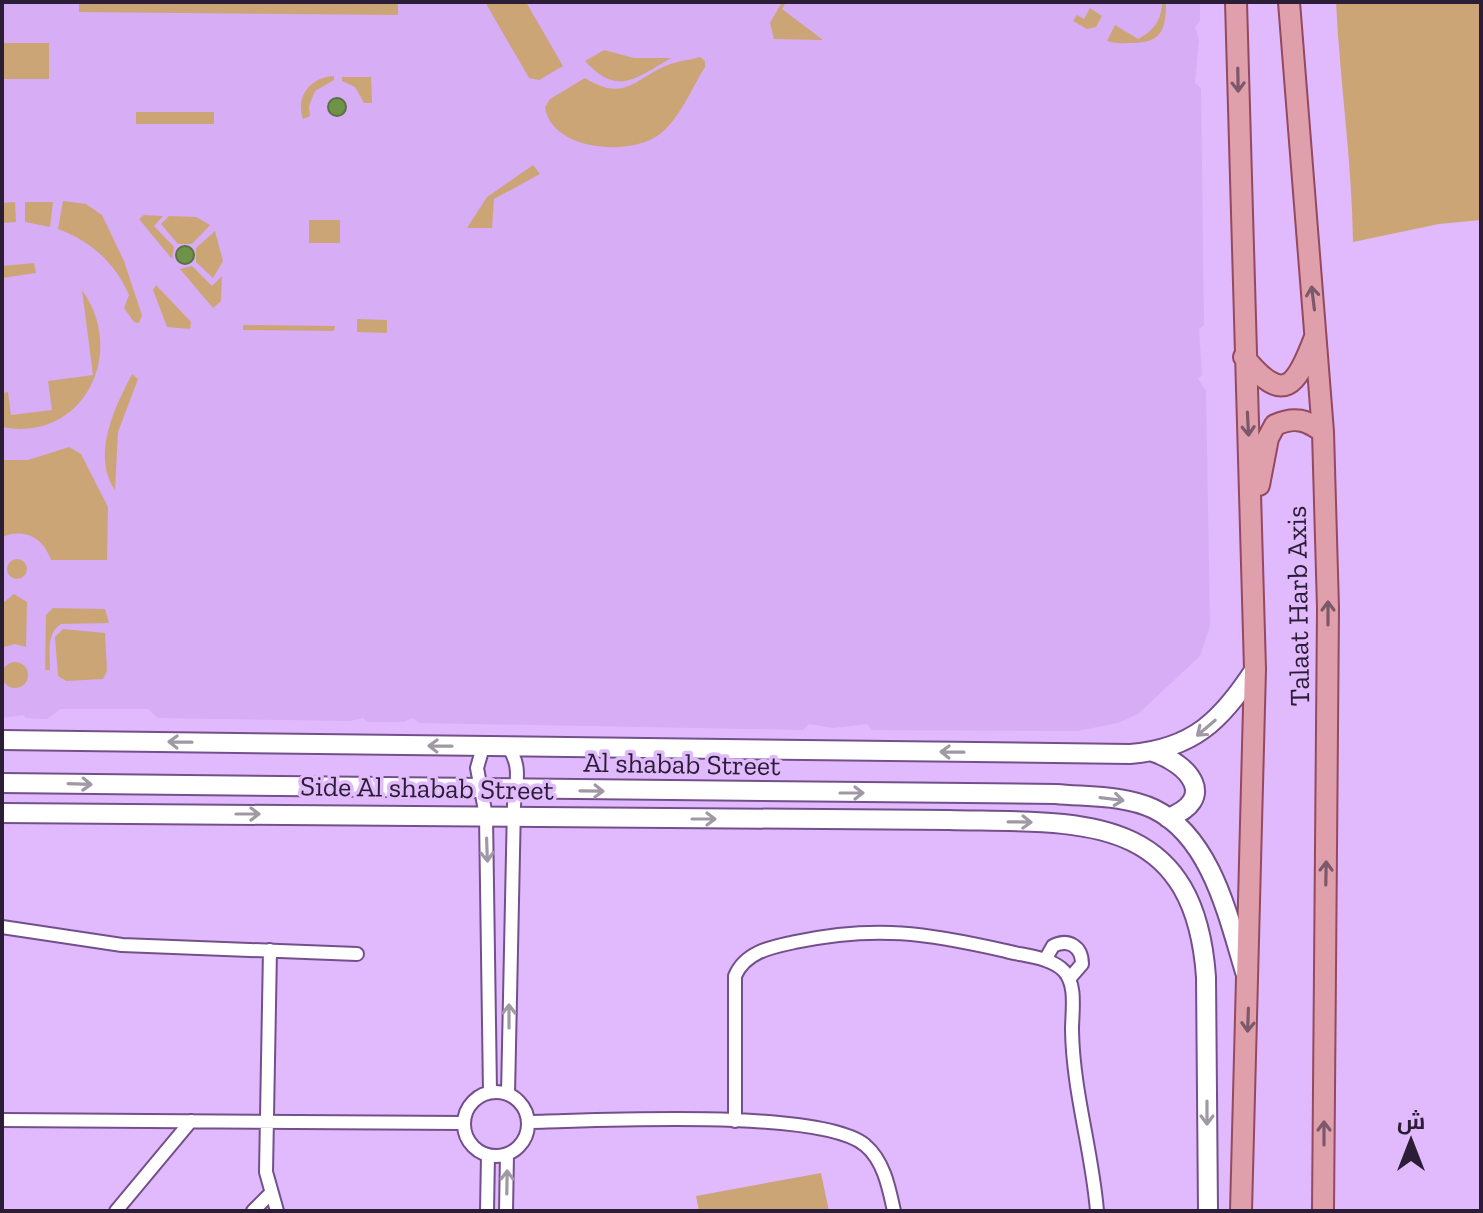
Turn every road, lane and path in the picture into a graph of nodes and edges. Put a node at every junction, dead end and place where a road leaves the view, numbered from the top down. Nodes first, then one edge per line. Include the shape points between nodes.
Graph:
1 (1236, 2) edge
2 (1289, 2) edge
3 (1317, 332) junction
4 (1244, 357) junction
5 (1323, 432) junction
6 (1253, 517) junction
7 (1255, 669) junction
8 (2, 740) edge
9 (483, 747) junction
10 (508, 747) junction
11 (1153, 752) junction
12 (2, 783) edge
13 (482, 790) junction
14 (515, 791) junction
15 (2, 813) edge
16 (486, 816) junction
17 (514, 817) junction
18 (1168, 818) junction
19 (2, 927) edge
20 (270, 950) junction
21 (357, 954) dead end
22 (1045, 960) junction
23 (1069, 979) junction
24 (1249, 986) junction
25 (490, 1092) junction
26 (508, 1094) junction
27 (2, 1120) edge
28 (191, 1121) junction
29 (735, 1121) junction
30 (265, 1122) junction
31 (528, 1122) junction
32 (464, 1123) junction
33 (507, 1154) junction
34 (488, 1155) junction
35 (1324, 1186) junction
36 (269, 1195) junction
37 (116, 1211) edge
38 (253, 1211) edge
39 (277, 1211) edge
40 (487, 1211) edge
41 (506, 1211) edge
42 (894, 1211) edge
43 (1097, 1211) edge
44 (1208, 1211) edge
45 (1241, 1211) edge
46 (1309, 1211) edge
47 (1323, 1211) edge

1 -> 4 main road, Talaat Harb Axis
3 -> 2 main road, Talaat Harb Axis
3 - 4 main road via 1300,374 1288,384 1264,381
3 - 5 main road, Talaat Harb Axis
4 -> 6 main road, Talaat Harb Axis
5 - 6 main road via 1298,419 1275,425
35 -> 5 main road, Talaat Harb Axis via 1328,608
6 - 7 main road, Talaat Harb Axis
7 -> 11 main road, Al shabab Street via 1232,705 1196,736
7 - 24 main road, Talaat Harb Axis
9 -> 8 main road, Al shabab Street
9 - 10 main road, Al shabab Street
9 - 13 street via 477,768
11 -> 10 main road, Al shabab Street
10 - 14 street via 517,768
11 - 18 main road via 1182,766 1196,789 1193,802
12 -> 13 main road, Al shabab Street
13 - 14 main road, Al shabab Street
13 - 16 street
14 - 17 street
14 -> 18 main road, Al shabab Street via 1056,794 1132,802
15 -> 16 main road, Side Al shabab Street
16 - 17 main road, Side Al shabab Street
16 -> 25 street
26 -> 17 street
17 -> 44 main road, Side Al shabab Street via 1085,824 1124,836 1171,874 1190,906 1204,959
18 - 24 main road, Al shabab Street via 1195,845 1211,875
19 - 20 street via 122,945
20 - 21 street
20 - 30 street
22 - 23 street
22 - 23 street via 1058,943 1075,945 1082,964
22 - 29 street via 952,939 862,930 754,954 735,976
23 - 43 street via 1075,1089
24 -> 45 main road, Talaat Harb Axis
25 - 26 street
25 - 32 street via 470,1104
26 - 31 street via 520,1102
27 - 28 street
28 - 30 street
28 - 37 street
29 - 31 street
29 - 42 street via 852,1136 879,1163
30 - 32 street
30 - 36 street
31 - 33 street via 523,1141
32 - 34 street via 471,1144
33 - 34 street
41 -> 33 street
34 - 40 street
35 - 46 main road
35 - 47 main road, Talaat Harb Axis
36 - 38 street
36 - 39 street

